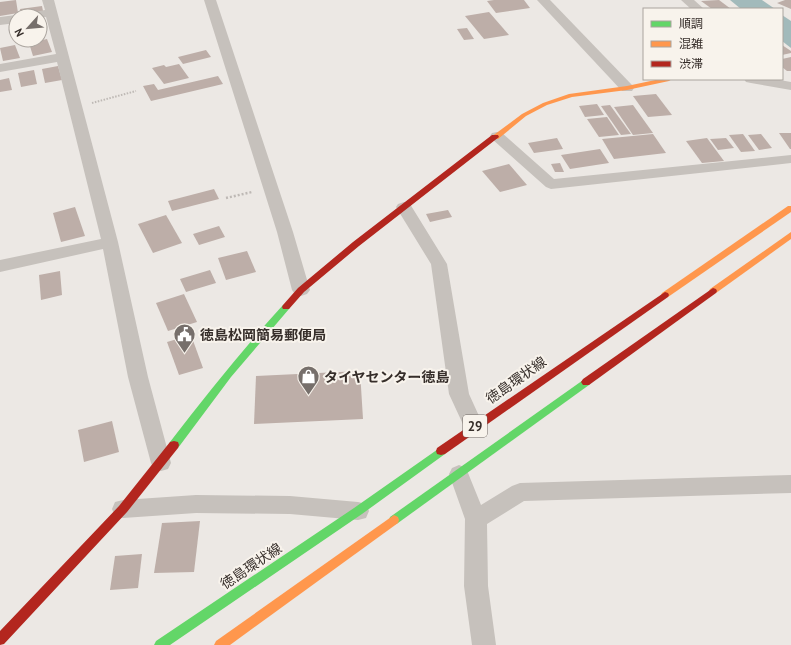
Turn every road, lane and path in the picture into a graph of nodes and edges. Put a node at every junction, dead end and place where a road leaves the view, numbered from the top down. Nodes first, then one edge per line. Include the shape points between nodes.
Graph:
1 (210, 0) edge
2 (543, 0) edge
3 (687, 0) edge
4 (50, 6) edge
5 (697, 8) edge
6 (62, 57) junction
7 (0, 68) edge
8 (783, 78) edge
9 (664, 80) edge
10 (757, 80) edge
11 (791, 86) edge
12 (627, 88) junction
13 (136, 92) dead end
14 (75, 107) junction
15 (497, 136) junction
16 (791, 160) edge
17 (271, 188) junction
18 (226, 198) dead end
19 (404, 207) junction
20 (791, 208) edge
21 (791, 235) edge
22 (110, 242) junction
23 (0, 266) edge
24 (301, 290) junction
25 (474, 427) junction
26 (161, 463) junction
27 (459, 474) junction
28 (791, 484) edge
29 (123, 509) junction
30 (358, 511) junction
31 (476, 519) junction
32 (0, 640) edge
33 (160, 645) edge
34 (220, 645) edge
35 (484, 645) edge

1 - 17 street
2 - 12 street
3 - 5 street
4 - 6 street
6 - 7 street
6 - 14 street
8 - 11 street
9 - 12 main road
10 - 11 street
12 - 15 main road via 571,95 545,104 524,115
13 - 14 path
14 - 22 street
15 - 16 street via 551,184
15 - 19 main road
17 - 18 path
17 - 24 street
19 - 24 main road
19 - 25 street via 439,264 459,394
20 - 25 main road, 徳島環状線 / 29
21 - 27 main road, 29
22 - 23 street
22 - 26 street via 138,377
24 - 26 main road via 252,345
25 - 30 main road, 徳島環状線 / 29
26 - 29 main road
27 - 31 street
27 - 34 main road, 29
28 - 31 street via 520,492
29 - 30 street via 196,504 290,505
29 - 32 main road
30 - 33 main road, 徳島環状線 / 29
31 - 35 street via 476,586

